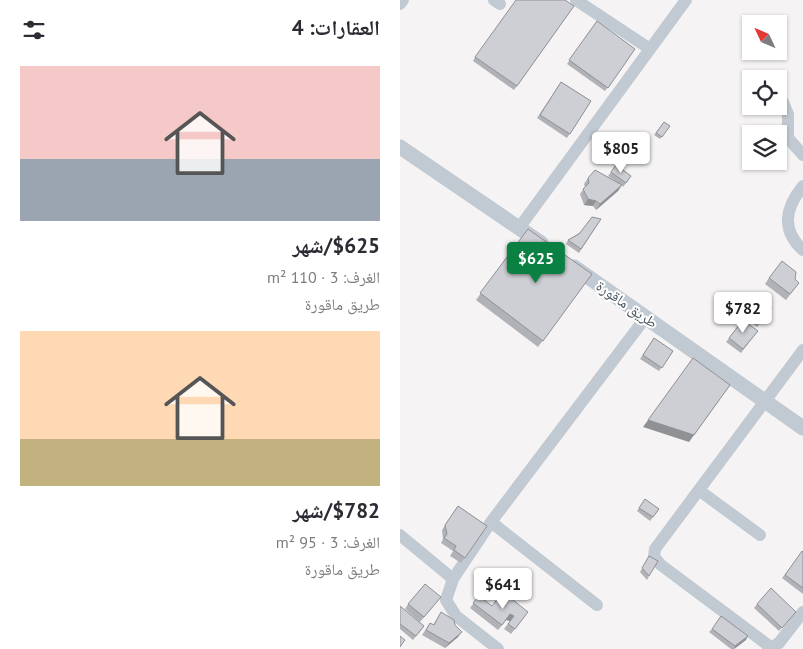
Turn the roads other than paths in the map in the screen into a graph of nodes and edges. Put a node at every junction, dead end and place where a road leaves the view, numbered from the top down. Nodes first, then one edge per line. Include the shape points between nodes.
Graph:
1 (403, 0) edge
2 (576, 0) edge
3 (686, 0) edge
4 (400, 4) edge
5 (650, 49) junction
6 (787, 112) edge
7 (400, 147) edge
8 (803, 155) edge
9 (803, 186) edge
10 (519, 228) junction
11 (803, 250) edge
12 (646, 317) junction
13 (803, 350) edge
14 (766, 402) junction
15 (803, 428) edge
16 (700, 491) junction
17 (491, 522) junction
18 (400, 535) edge
19 (760, 535) dead end
20 (453, 579) junction
21 (597, 605) dead end
22 (803, 612) edge
23 (498, 649) edge
24 (770, 649) edge

1 - 4 street
2 - 5 street
3 - 5 street
5 - 10 street
6 - 8 street via 789,140
7 - 10 street, طريق ماقورة
9 - 11 street via 791,206 788,224 790,236
10 - 12 street, طريق ماقورة
12 - 14 street, طريق ماقورة
12 - 17 street
13 - 14 street
14 - 15 street, طريق ماقورة
14 - 16 street
16 - 19 street
16 - 24 street via 655,549 654,557
17 - 20 street
17 - 21 street
18 - 20 street
20 - 23 street via 446,600 450,610
22 - 24 street

